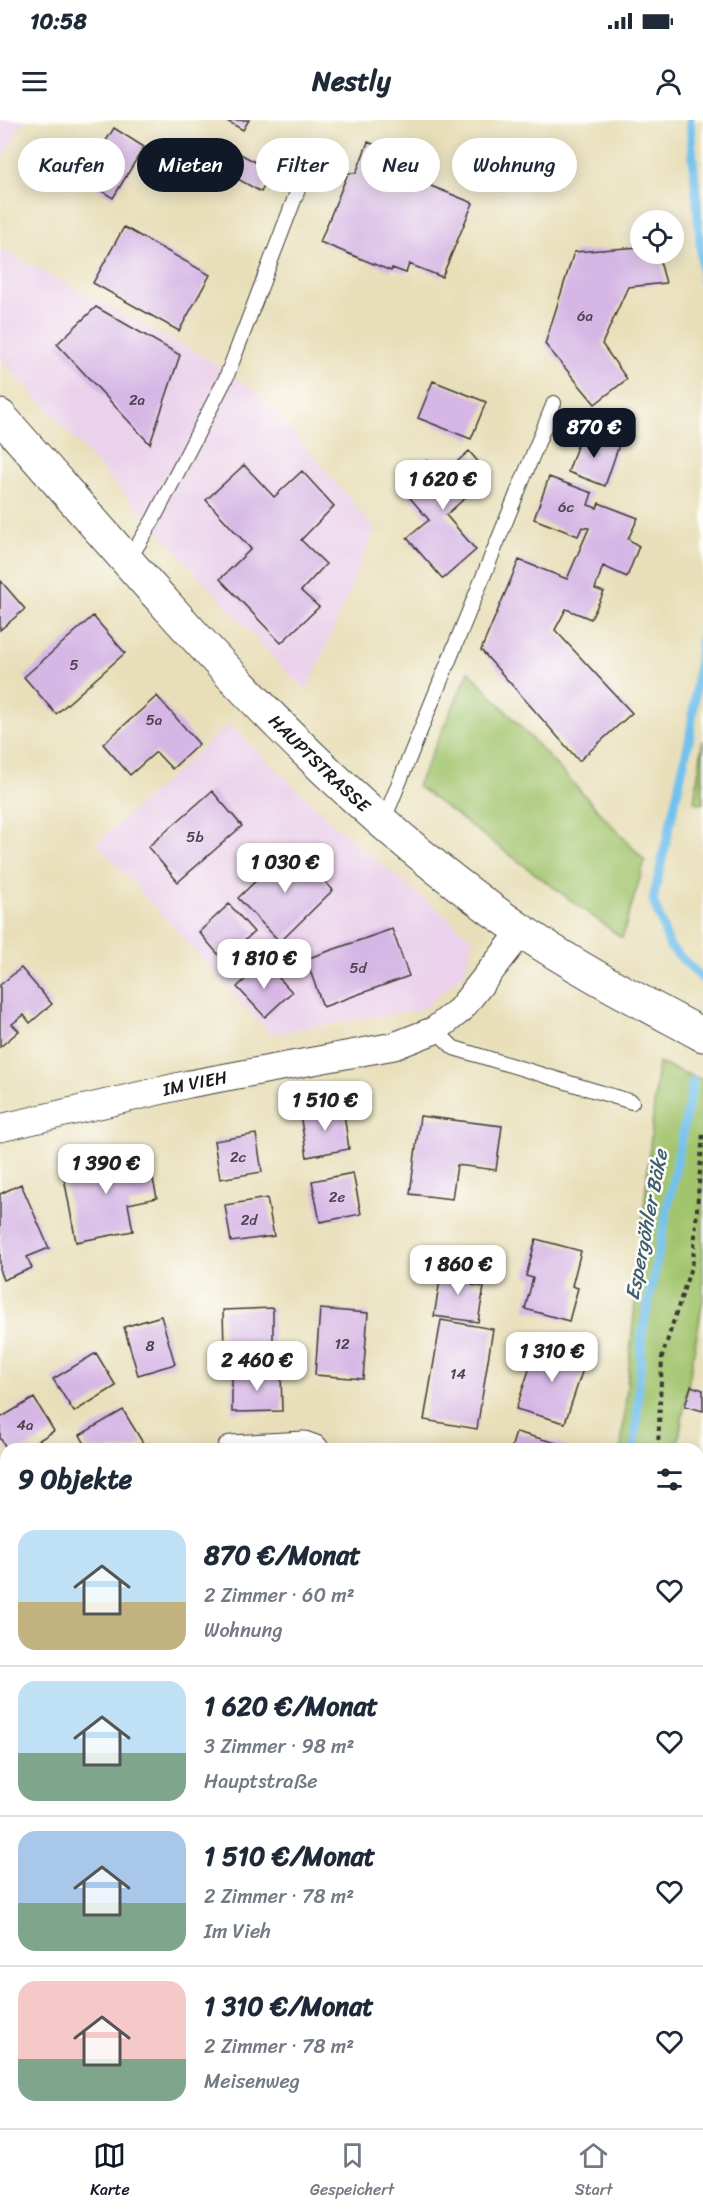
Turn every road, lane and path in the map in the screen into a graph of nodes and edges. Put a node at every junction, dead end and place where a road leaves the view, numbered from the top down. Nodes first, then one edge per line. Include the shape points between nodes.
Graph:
1 (297, 192) edge
2 (554, 403) dead end
3 (0, 416) edge
4 (128, 561) junction
5 (383, 822) junction
6 (522, 931) junction
7 (435, 1030) junction
8 (703, 1035) edge
9 (632, 1102) dead end
10 (0, 1128) edge
11 (703, 1132) edge
12 (658, 1443) edge

1 - 4 lane via 226,378
2 - 5 lane
3 - 4 main road, HAUPTSTRASSE
4 - 5 main road, HAUPTSTRASSE via 278,724
5 - 6 main road, HAUPTSTRASSE
6 - 7 street, IM VIEH via 460,1010
6 - 8 main road, HAUPTSTRASSE
7 - 9 lane via 454,1048
7 - 10 street, IM VIEH via 394,1046 189,1084
11 - 12 path via 693,1261 662,1357

